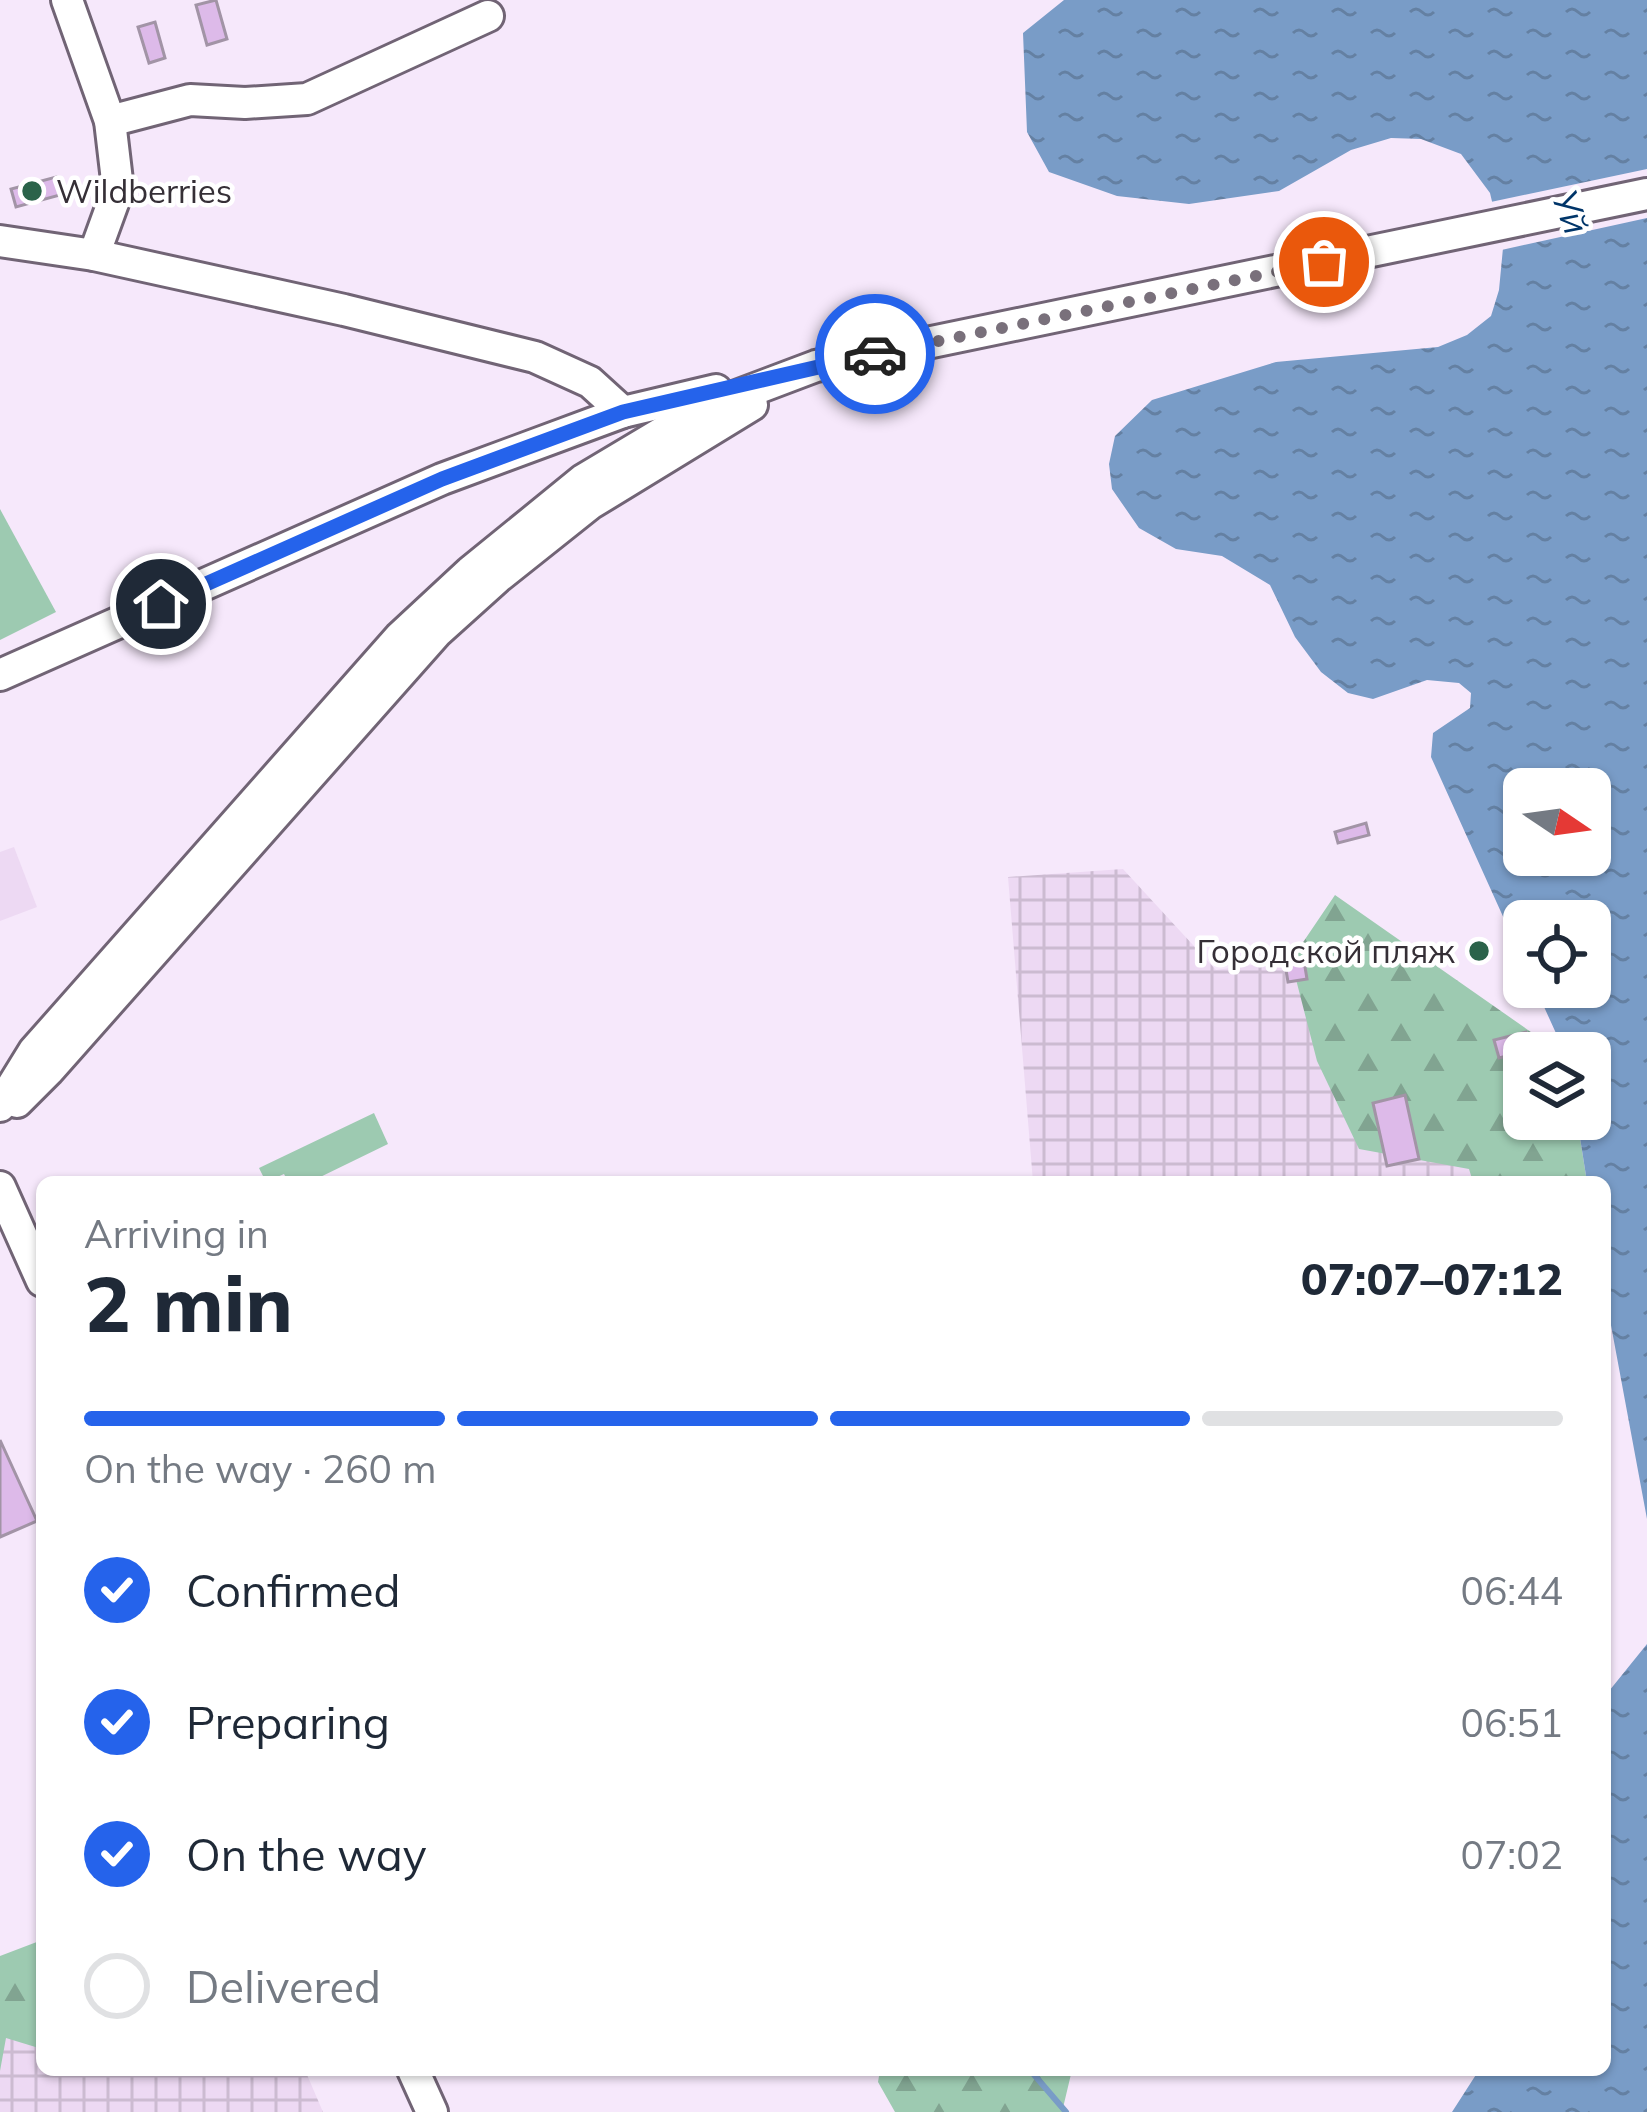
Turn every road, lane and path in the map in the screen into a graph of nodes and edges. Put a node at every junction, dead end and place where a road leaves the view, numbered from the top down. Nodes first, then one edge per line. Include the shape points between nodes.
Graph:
1 (67, 0) edge
2 (488, 16) dead end
3 (110, 121) junction
4 (1647, 194) edge
5 (0, 241) edge
6 (94, 254) junction
7 (816, 366) junction
8 (623, 412) junction
9 (0, 675) edge
10 (0, 1106) edge
11 (0, 1119) edge
12 (0, 1187) edge
13 (36, 1268) edge
14 (416, 2076) edge
15 (432, 2112) edge

1 - 3 street
2 - 3 street via 307,99 190,100
3 - 6 street via 118,189
4 - 7 street
5 - 6 street
6 - 8 street via 535,357 590,382
7 - 8 street
7 - 10 street via 702,409 583,480 470,572 400,637 34,1051
7 - 11 street via 590,504 437,632
8 - 9 street via 442,479
12 - 13 street
14 - 15 street

